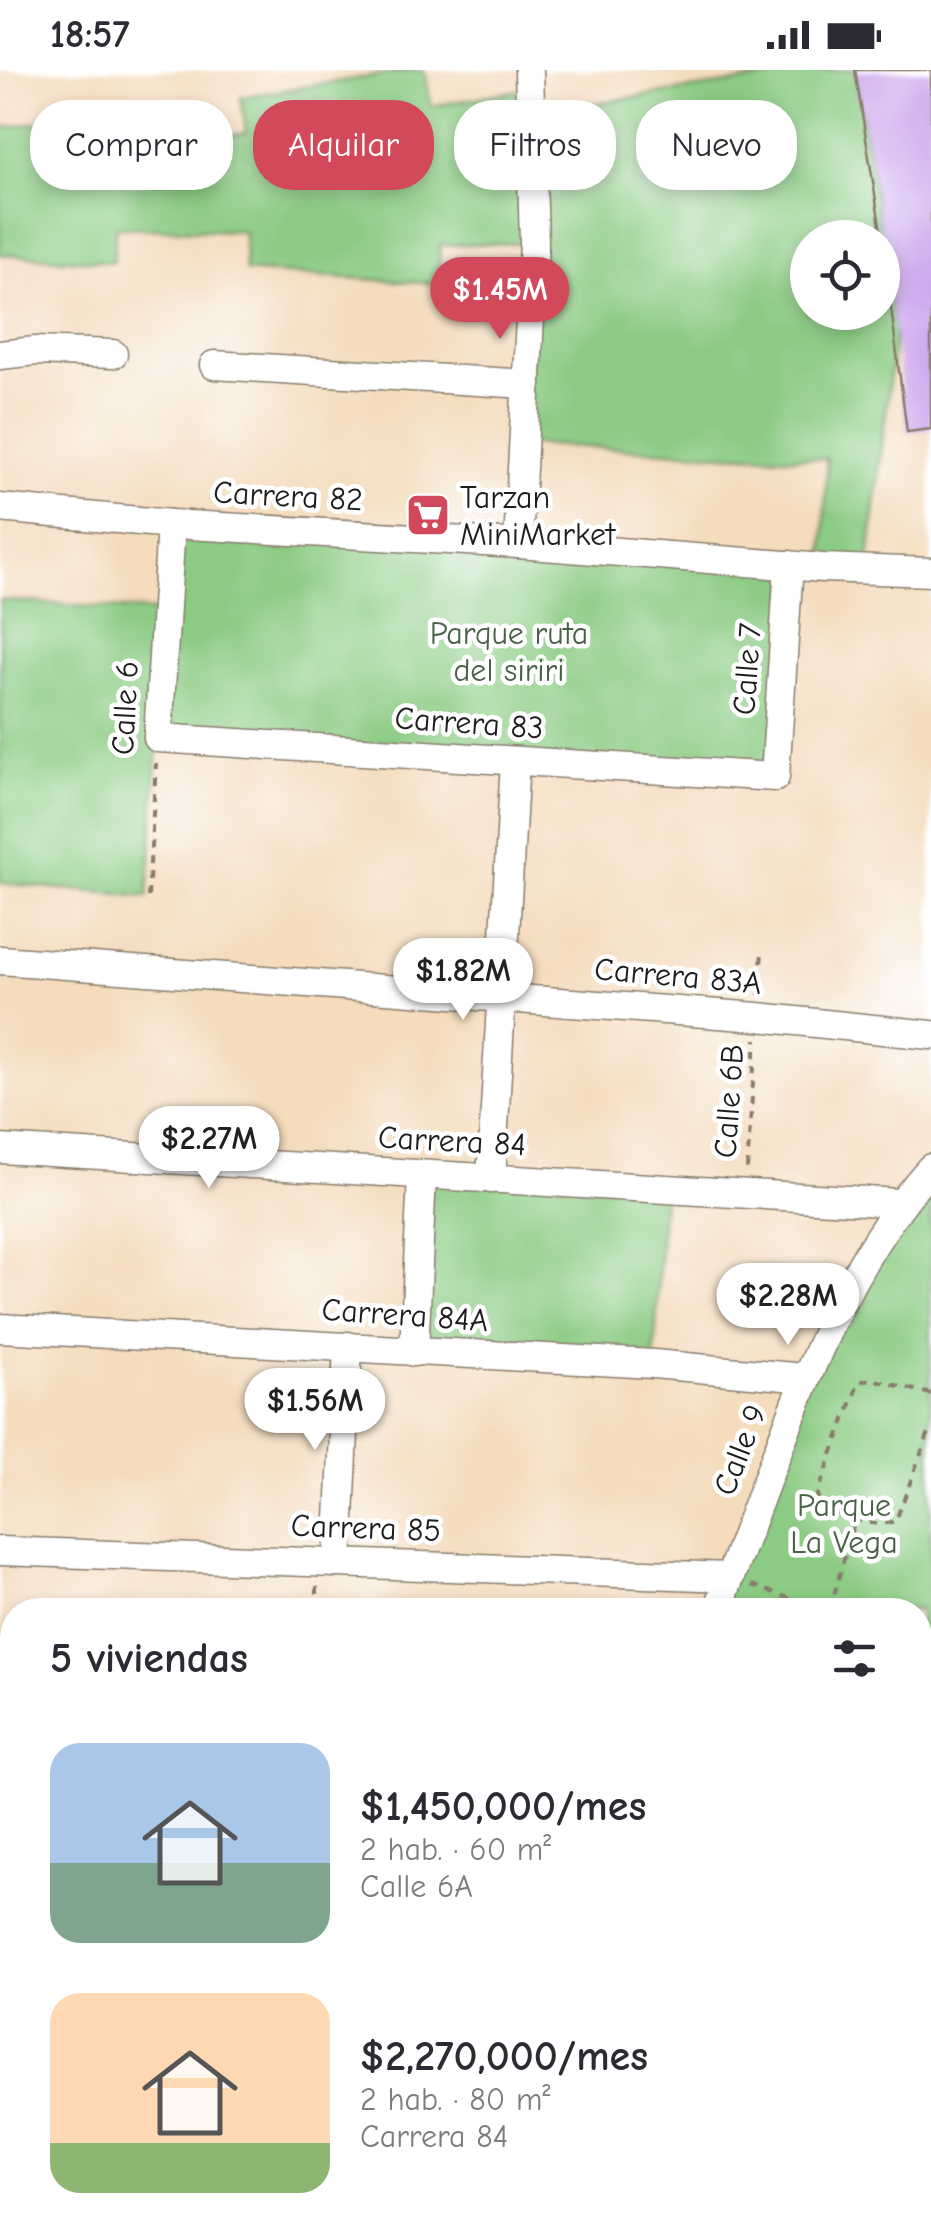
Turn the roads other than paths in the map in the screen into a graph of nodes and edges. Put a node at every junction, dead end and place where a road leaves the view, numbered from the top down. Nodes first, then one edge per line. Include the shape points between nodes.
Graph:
1 (529, 70) edge
2 (113, 354) dead end
3 (0, 355) edge
4 (214, 365) dead end
5 (527, 384) junction
6 (0, 508) edge
7 (171, 524) junction
8 (518, 544) junction
9 (789, 565) junction
10 (931, 572) edge
11 (158, 738) joint
12 (515, 761) junction
13 (775, 777) joint
14 (0, 960) edge
15 (501, 997) junction
16 (931, 1035) edge
17 (0, 1150) edge
18 (931, 1168) edge
19 (422, 1174) junction
20 (491, 1179) junction
21 (899, 1203) junction
22 (0, 1328) edge
23 (348, 1346) junction
24 (414, 1352) junction
25 (806, 1378) junction
26 (0, 1550) edge
27 (338, 1562) junction
28 (730, 1577) junction
29 (722, 1598) edge

1 - 5 street via 534,243
2 - 3 street
4 - 5 street
5 - 8 street
6 - 7 street, Carrera 82
7 - 8 street, Carrera 82
7 - 11 street, Calle 6
8 - 9 street, Carrera 82
9 - 10 street, Carrera 82
9 - 13 street, Calle 7
11 - 12 street, Carrera 83
12 - 13 street, Carrera 83
12 - 15 street
14 - 15 street, Carrera 83A
15 - 16 street, Carrera 83A
15 - 20 street
17 - 19 street, Carrera 84
18 - 21 street, Calle 9
19 - 20 street, Carrera 84
19 - 24 street
20 - 21 street, Carrera 84
21 - 25 street, Calle 9 via 846,1291
22 - 23 street, Carrera 84A
23 - 24 street, Carrera 84A
23 - 27 street
24 - 25 street, Carrera 84A
25 - 28 street, Calle 9
26 - 27 street, Carrera 85
27 - 28 street, Carrera 85
28 - 29 street, Calle 9

